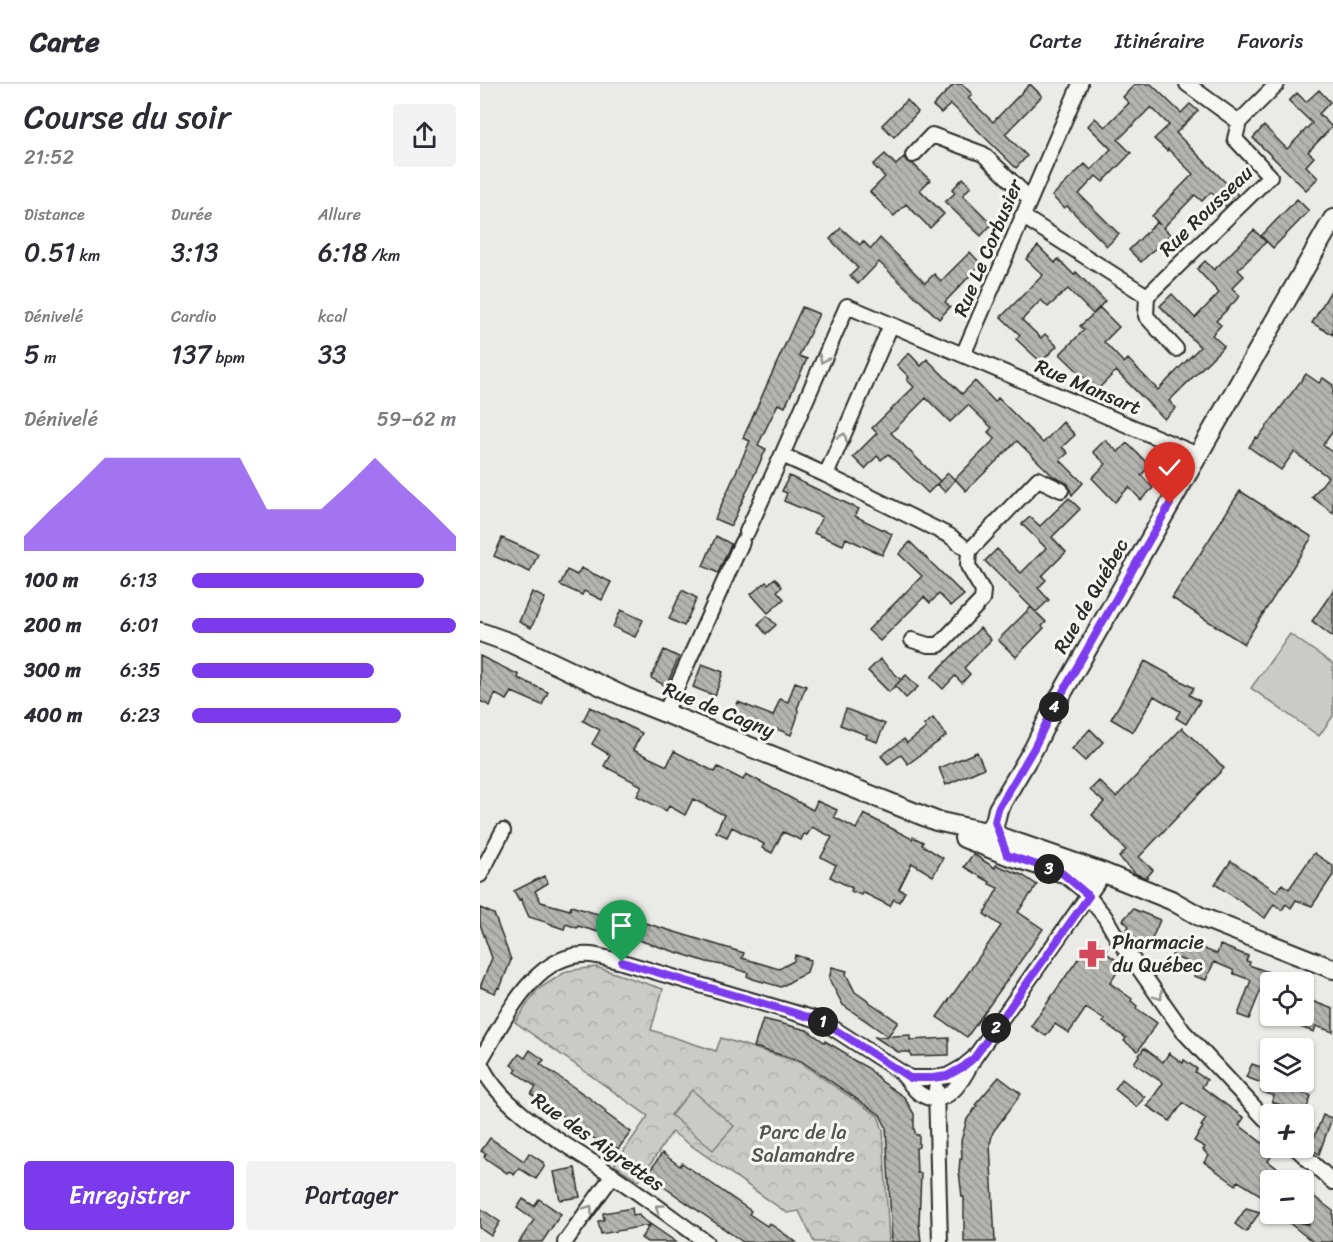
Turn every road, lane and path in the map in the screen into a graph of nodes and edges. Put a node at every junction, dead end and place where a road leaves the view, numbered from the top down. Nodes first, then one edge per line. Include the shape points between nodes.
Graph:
1 (1080, 84) edge
2 (1187, 84) edge
3 (1276, 84) edge
4 (1239, 122) junction
5 (913, 155) dead end
6 (1030, 199) junction
7 (1022, 216) junction
8 (1333, 219) edge
9 (1147, 296) junction
10 (891, 325) junction
11 (1176, 349) dead end
12 (963, 355) junction
13 (782, 455) junction
14 (1198, 455) junction
15 (826, 475) junction
16 (1061, 490) dead end
17 (969, 552) junction
18 (480, 632) edge
19 (912, 640) dead end
20 (665, 713) junction
21 (944, 822) junction
22 (995, 825) junction
23 (503, 831) dead end
24 (967, 839) junction
25 (1007, 855) junction
26 (480, 875) edge
27 (1097, 885) junction
28 (1332, 965) edge
29 (481, 1056) edge
30 (974, 1058) junction
31 (901, 1073) junction
32 (936, 1077) junction
33 (937, 1098) junction
34 (1260, 1113) edge
35 (1307, 1158) edge
36 (613, 1175) junction
37 (1333, 1182) edge
38 (565, 1242) edge
39 (706, 1242) edge
40 (940, 1242) edge

1 - 6 street, Rue Le Corbusier
2 - 4 street
3 - 4 street
4 - 9 street, Rue Rousseau via 1235,139 1270,176
5 - 6 street via 932,135 983,153
6 - 7 street, Rue Le Corbusier
7 - 9 street
7 - 12 street, Rue Le Corbusier
8 - 14 main road, Rue de Québec
9 - 11 street via 1146,316
10 - 12 street
10 -> 13 street via 847,306
15 -> 10 street
12 - 14 street, Rue Mansart
13 - 15 street
13 - 20 street
14 - 22 main road, Rue de Québec via 1053,709
15 - 17 street via 950,536
16 - 17 street via 1038,479
17 - 19 street via 968,566 983,591 982,600 939,645
18 - 20 main road, Rue de Cagny
20 - 21 main road, Rue de Cagny
21 - 22 main road, Rue de Cagny
21 - 22 main road via 979,818
21 - 24 main road, Rue de Cagny
22 - 24 main road via 978,837
22 - 25 main road
22 - 27 main road, Rue de Cagny
23 - 26 street
24 - 25 main road, Rue de Cagny
25 - 27 main road, Rue de Cagny
27 - 28 main road, Rue de Cagny via 1201,917
27 - 30 street
27 -> 34 street via 1105,917 1116,936 1183,1031
29 - 31 street via 526,986 538,974 571,957 589,955 822,1021
29 - 36 street, Rue des Aigrettes via 484,1073 514,1107
30 - 32 street via 947,1076
30 - 33 street via 956,1089
31 - 32 street via 910,1078
31 - 33 street via 918,1092
32 - 33 street
33 - 40 street
35 - 37 street
38 -> 36 street
39 -> 36 street, Rue des Aigrettes

